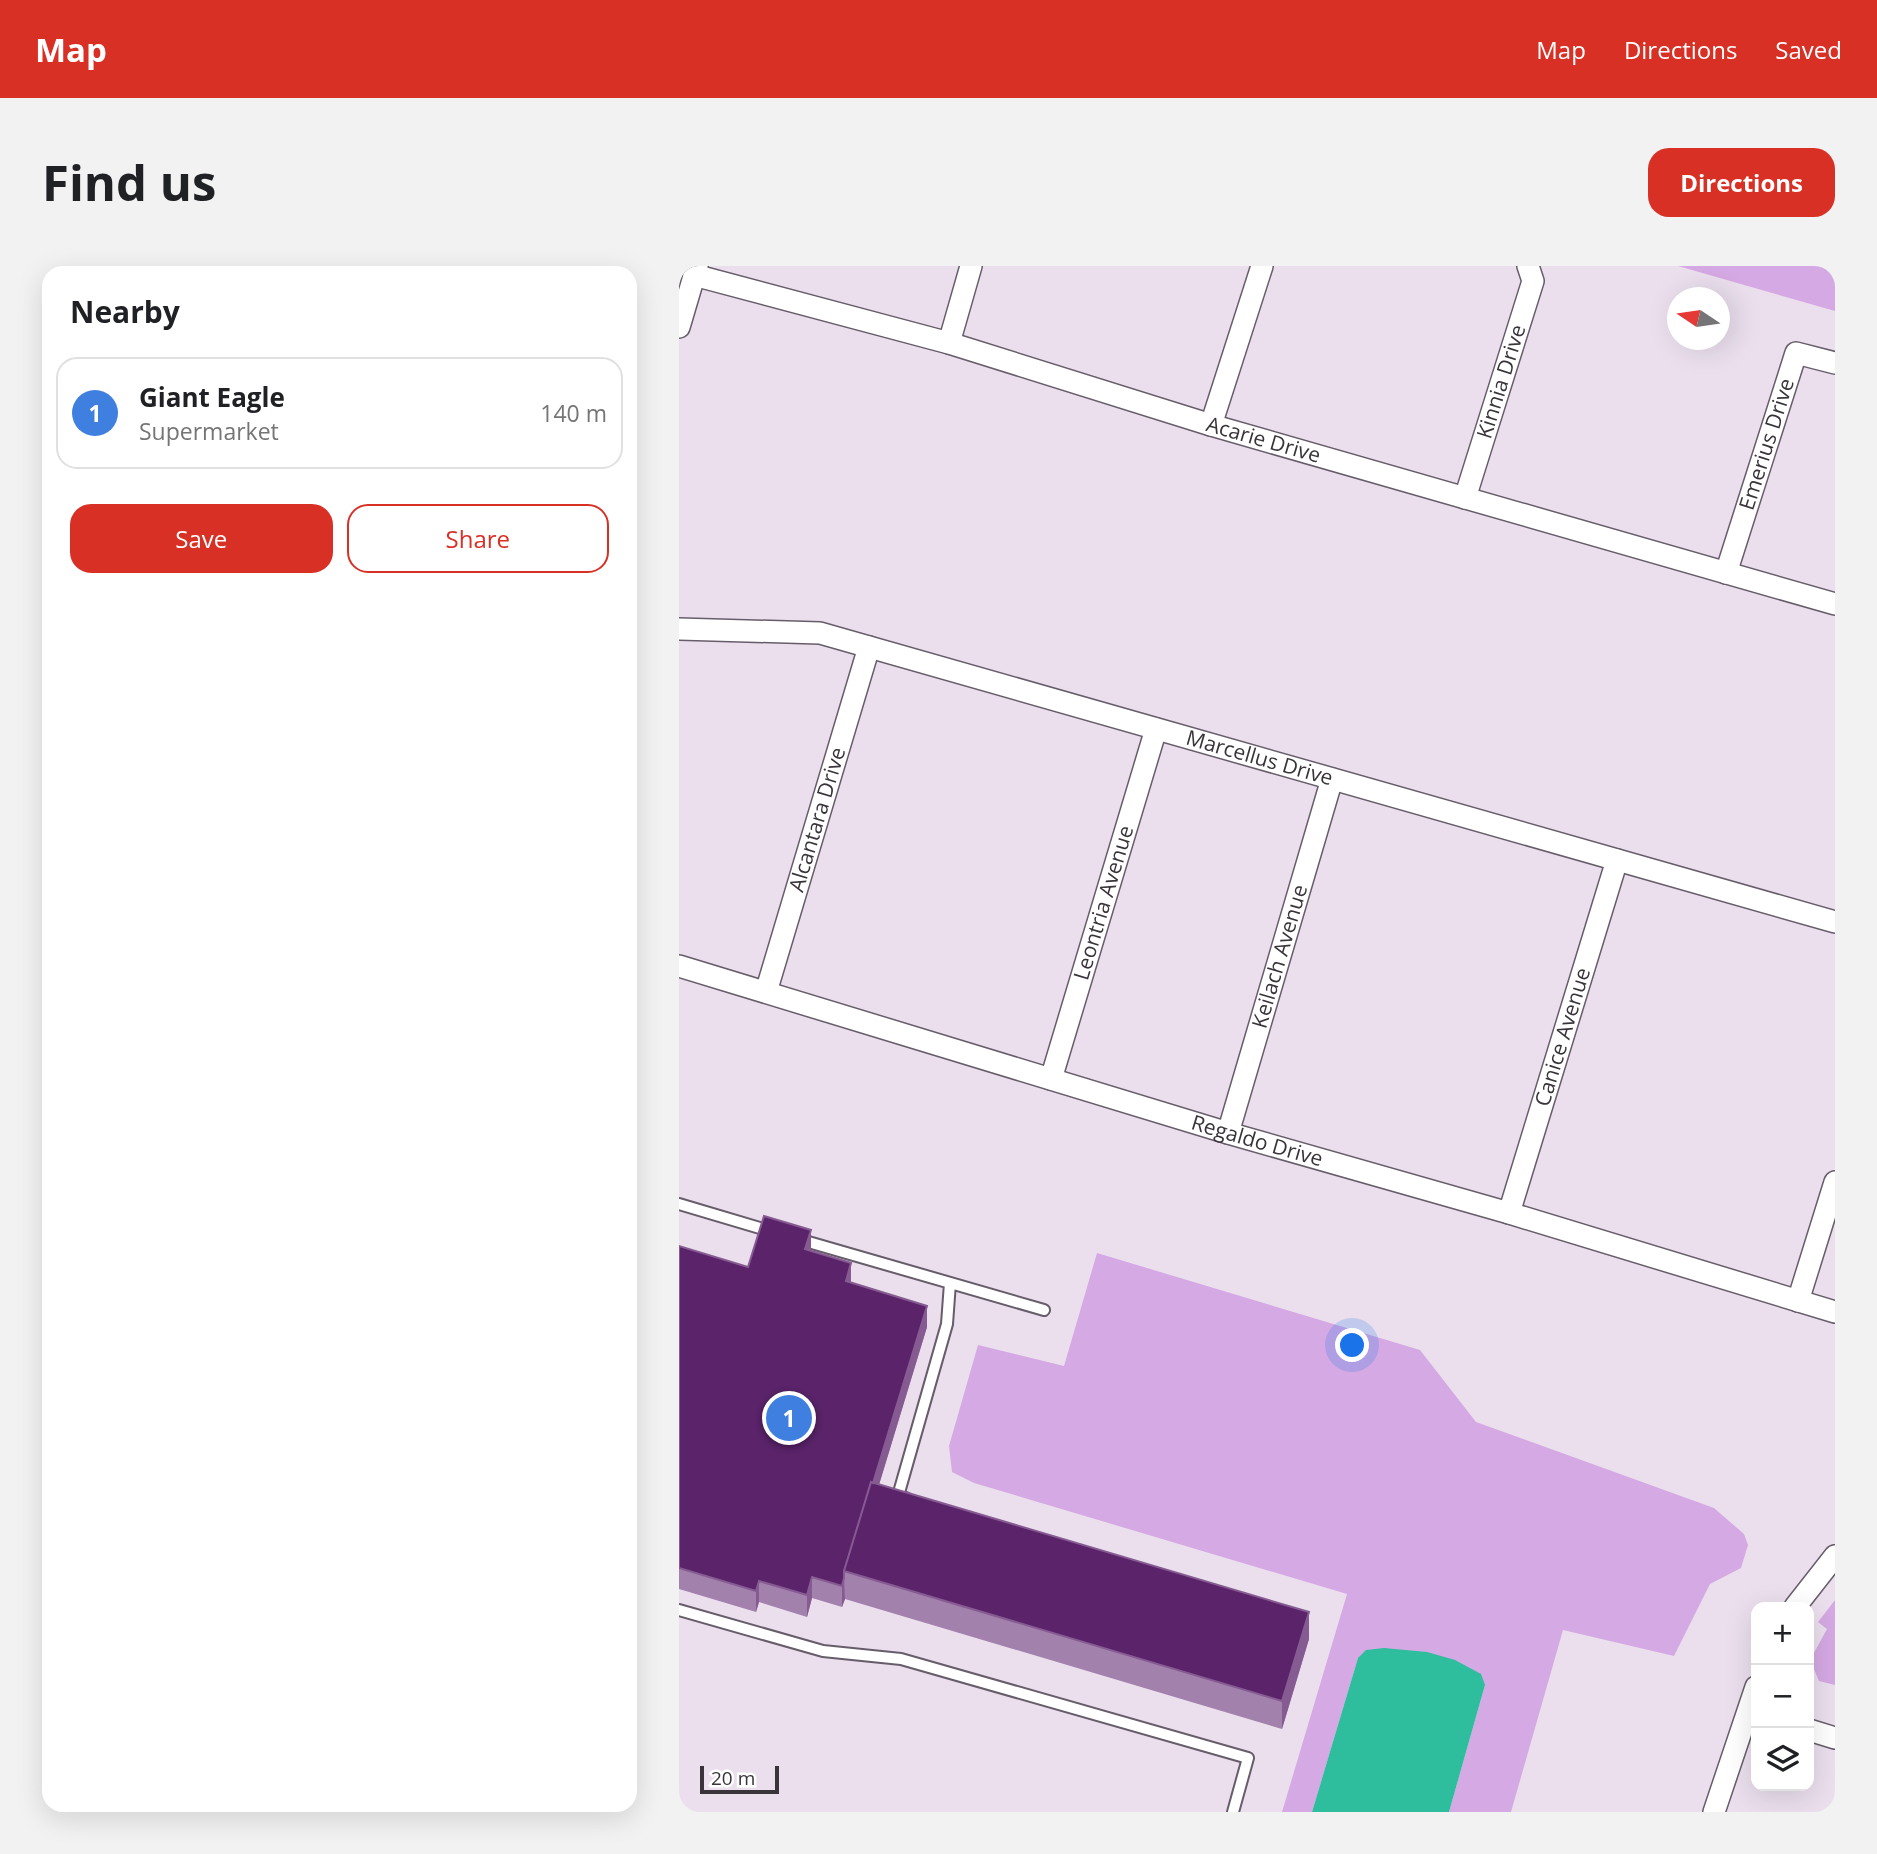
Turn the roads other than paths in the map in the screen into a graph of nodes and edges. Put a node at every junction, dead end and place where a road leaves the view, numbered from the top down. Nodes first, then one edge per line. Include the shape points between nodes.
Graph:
1 (971, 266) edge
2 (1262, 266) edge
3 (1528, 266) edge
4 (696, 270) edge
5 (679, 327) edge
6 (949, 343) junction
7 (1835, 363) edge
8 (1212, 425) junction
9 (1465, 498) junction
10 (1725, 573) junction
11 (1835, 604) edge
12 (679, 629) edge
13 (869, 647) junction
14 (1156, 729) junction
15 (1332, 779) junction
16 (1616, 860) junction
17 (1835, 922) edge
18 (679, 966) edge
19 (766, 992) junction
20 (1051, 1079) junction
21 (1228, 1133) junction
22 (1835, 1182) edge
23 (679, 1204) edge
24 (1509, 1213) junction
25 (950, 1283) junction
26 (1798, 1301) junction
27 (1044, 1310) dead end
28 (1835, 1312) edge
29 (911, 1500) edge
30 (1835, 1556) edge
31 (1799, 1602) edge
32 (679, 1610) edge
33 (1751, 1716) edge
34 (1814, 1732) edge
35 (1835, 1738) edge
36 (1233, 1812) edge
37 (1714, 1812) edge

1 - 6 street
2 - 8 street
3 - 9 street, Kinnia Drive via 1533,281
4 - 5 street
4 - 6 street, Acarie Drive
6 - 8 street, Acarie Drive
7 - 10 street, Emerius Drive via 1796,353
8 - 9 street, Acarie Drive
9 - 10 street, Acarie Drive
10 - 11 street, Acarie Drive
12 - 13 street, Marcellus Drive via 820,633
13 - 14 street, Marcellus Drive
13 - 19 street, Alcantara Drive
14 - 15 street, Marcellus Drive
14 - 20 street, Leontria Avenue
15 - 16 street, Marcellus Drive
15 - 21 street, Keilach Avenue
16 - 17 street, Marcellus Drive
16 - 24 street, Canice Avenue
18 - 19 street, Regaldo Drive
19 - 20 street, Regaldo Drive
20 - 21 street, Regaldo Drive
21 - 24 street, Regaldo Drive
22 - 26 street
23 - 25 lane
24 - 26 street, Regaldo Drive
25 - 27 lane
25 - 29 lane via 947,1324 898,1496
26 - 28 street, Regaldo Drive
30 - 31 street
32 - 36 lane via 823,1651 901,1659 1248,1758
33 - 37 street
34 - 35 street

